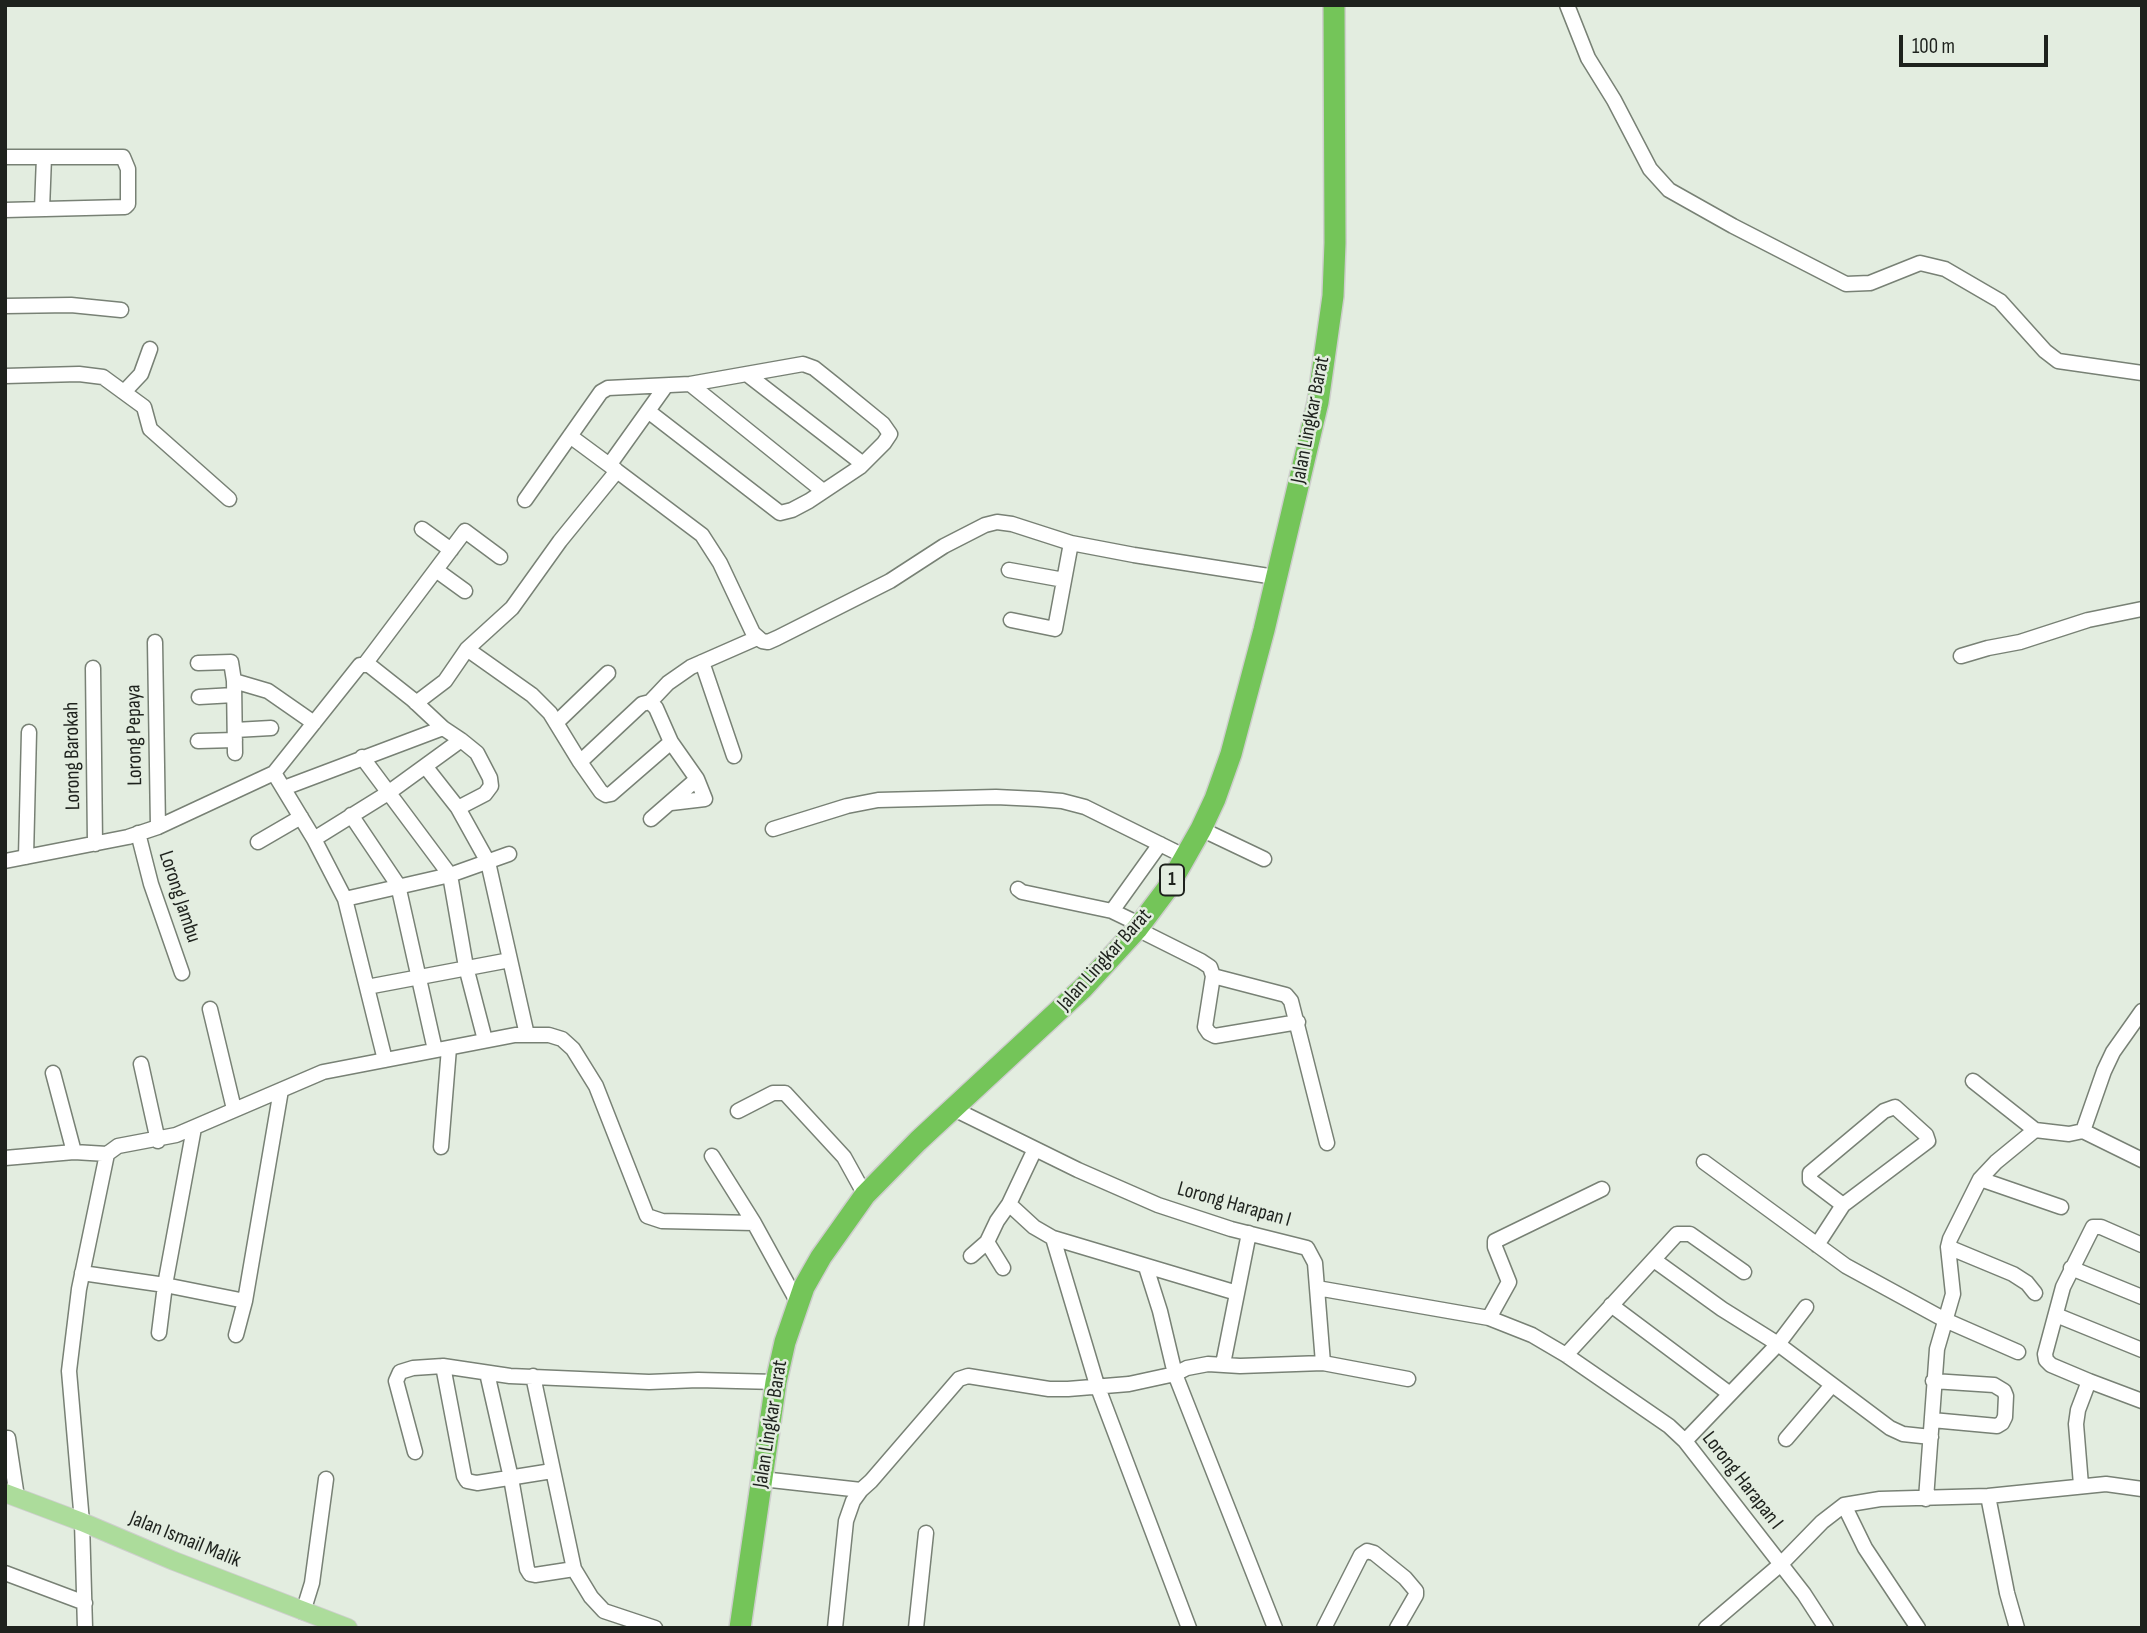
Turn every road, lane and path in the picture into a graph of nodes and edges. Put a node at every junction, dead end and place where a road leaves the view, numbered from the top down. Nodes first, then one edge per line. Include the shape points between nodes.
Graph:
1 (1334, 5) edge
2 (1567, 5) edge
3 (5, 157) edge
4 (44, 157) junction
5 (42, 209) junction
6 (5, 210) edge
7 (5, 306) edge
8 (121, 310) dead end
9 (150, 349) dead end
10 (2142, 373) edge
11 (748, 375) junction
12 (5, 376) edge
13 (690, 384) junction
14 (664, 387) junction
15 (134, 399) junction
16 (648, 411) junction
17 (570, 436) junction
18 (863, 464) junction
19 (614, 468) junction
20 (823, 491) junction
21 (229, 499) dead end
22 (525, 500) dead end
23 (474, 518) dead end
24 (422, 529) dead end
25 (465, 531) junction
26 (1071, 543) junction
27 (451, 550) junction
28 (500, 557) dead end
29 (436, 570) junction
30 (1009, 570) dead end
31 (1275, 577) junction
32 (1064, 580) junction
33 (465, 591) dead end
34 (2142, 609) edge
35 (1011, 620) dead end
36 (757, 638) junction
37 (155, 642) dead end
38 (467, 649) junction
39 (1961, 656) dead end
40 (702, 662) junction
41 (198, 663) dead end
42 (365, 664) junction
43 (93, 668) dead end
44 (608, 673) dead end
45 (234, 688) junction
46 (198, 697) dead end
47 (650, 702) junction
48 (416, 704) junction
49 (314, 723) junction
50 (556, 723) junction
51 (271, 728) dead end
52 (443, 728) junction
53 (29, 732) dead end
54 (461, 740) junction
55 (198, 741) dead end
56 (235, 741) junction
57 (671, 742) junction
58 (734, 756) dead end
59 (362, 757) junction
60 (580, 762) junction
61 (425, 766) junction
62 (274, 773) junction
63 (284, 788) junction
64 (388, 793) junction
65 (458, 808) junction
66 (351, 815) junction
67 (301, 817) junction
68 (651, 819) dead end
69 (158, 827) junction
70 (773, 829) dead end
71 (1201, 829) junction
72 (138, 833) junction
73 (314, 839) junction
74 (258, 842) dead end
75 (95, 844) junction
76 (1160, 844) junction
77 (509, 854) dead end
78 (26, 856) junction
79 (1186, 857) junction
80 (1264, 859) dead end
81 (5, 861) edge
82 (488, 862) junction
83 (450, 875) junction
84 (398, 885) junction
85 (1018, 889) dead end
86 (345, 899) junction
87 (1112, 911) junction
88 (1139, 927) junction
89 (510, 960) junction
90 (466, 967) junction
91 (182, 974) dead end
92 (1213, 975) junction
93 (419, 977) junction
94 (367, 988) junction
95 (210, 1009) dead end
96 (2142, 1011) edge
97 (1298, 1022) junction
98 (527, 1034) junction
99 (485, 1040) junction
100 (442, 1049) junction
101 (385, 1060) junction
102 (141, 1064) dead end
103 (53, 1073) dead end
104 (1973, 1080) dead end
105 (281, 1090) junction
106 (234, 1108) junction
107 (954, 1109) junction
108 (738, 1111) dead end
109 (194, 1128) junction
110 (2035, 1130) junction
111 (2083, 1131) junction
112 (158, 1141) junction
113 (1327, 1143) dead end
114 (441, 1147) dead end
115 (1035, 1149) junction
116 (75, 1152) junction
117 (107, 1154) junction
118 (712, 1156) dead end
119 (5, 1158) edge
120 (2142, 1160) edge
121 (1704, 1162) dead end
122 (1980, 1179) junction
123 (1602, 1189) dead end
124 (865, 1195) junction
125 (1009, 1204) junction
126 (1843, 1205) junction
127 (2061, 1207) dead end
128 (754, 1223) junction
129 (1249, 1233) junction
130 (1054, 1238) junction
131 (987, 1242) junction
132 (1817, 1245) junction
133 (2142, 1245) edge
134 (1948, 1248) junction
135 (971, 1256) dead end
136 (1654, 1260) junction
137 (1146, 1267) junction
138 (1003, 1268) dead end
139 (2071, 1268) junction
140 (1744, 1272) dead end
141 (82, 1273) junction
142 (165, 1285) junction
143 (1317, 1288) junction
144 (1237, 1293) junction
145 (2035, 1293) dead end
146 (2142, 1297) edge
147 (245, 1301) junction
148 (798, 1303) junction
149 (1611, 1305) junction
150 (1806, 1307) dead end
151 (2056, 1315) junction
152 (1489, 1318) junction
153 (1945, 1321) junction
154 (159, 1334) dead end
155 (236, 1335) dead end
156 (1778, 1344) junction
157 (2142, 1350) edge
158 (2018, 1352) dead end
159 (1566, 1355) junction
160 (1323, 1363) junction
161 (1223, 1364) junction
162 (443, 1366) junction
163 (487, 1373) junction
164 (1175, 1374) junction
165 (533, 1376) junction
166 (1408, 1379) dead end
167 (1933, 1381) junction
168 (2090, 1381) junction
169 (776, 1382) junction
170 (1097, 1385) junction
171 (1832, 1385) junction
172 (1730, 1394) junction
173 (2142, 1401) edge
174 (1931, 1420) junction
175 (1931, 1437) junction
176 (8, 1438) dead end
177 (1786, 1439) dead end
178 (1685, 1441) junction
179 (415, 1452) dead end
180 (552, 1471) junction
181 (511, 1478) junction
182 (326, 1479) dead end
183 (762, 1479) junction
184 (2081, 1485) junction
185 (2142, 1489) edge
186 (860, 1490) junction
187 (11, 1495) edge
188 (1988, 1496) junction
189 (1926, 1499) junction
190 (1844, 1505) junction
191 (82, 1521) junction
192 (926, 1533) dead end
193 (1781, 1564) junction
194 (574, 1569) junction
195 (5, 1573) edge
196 (85, 1604) junction
197 (303, 1612) junction
198 (338, 1626) edge
199 (1707, 1627) edge
200 (85, 1628) edge
201 (655, 1628) edge
202 (740, 1628) edge
203 (835, 1628) edge
204 (916, 1628) edge
205 (1189, 1628) edge
206 (1275, 1628) edge
207 (1324, 1628) edge
208 (1397, 1628) edge
209 (1826, 1628) edge
210 (1919, 1628) edge
211 (2017, 1628) edge

1 - 31 highway, Jalan Lingkar Barat / 1 via 1333,296 1318,402
2 - 10 street via 1588,58 1650,169 1669,190 1846,284 1870,283 1920,263 1945,269 2000,301 2058,361
3 - 4 street
4 - 5 street
4 - 5 street via 123,157 128,169 128,204
5 - 6 street
7 - 8 street
9 - 15 street
11 - 13 street
11 - 18 street
11 - 18 street via 803,364 820,373 888,430 888,438
12 - 15 street via 103,377
13 - 14 street
13 - 20 street
14 - 16 street
14 - 17 street via 604,389
15 - 21 street via 150,429
16 - 19 street
16 - 20 street via 780,513
17 - 19 street
17 - 22 street
18 - 20 street
19 - 36 street via 702,536
19 - 38 street via 512,608
23 - 25 street
24 - 27 street
25 - 27 street
25 - 28 street
26 - 31 street
26 - 32 street
26 - 36 street via 1013,524 992,523 777,638 768,642
27 - 29 street
29 - 33 street
29 - 42 street
30 - 32 street
31 - 71 highway, Jalan Lingkar Barat / 1 via 1231,754
32 - 35 street via 1055,629
34 - 39 street
36 - 40 street
37 - 69 street, Lorong Pepaya
38 - 48 street via 445,681
38 - 50 street via 532,695
40 - 47 street via 668,683
40 - 58 street
41 - 45 street via 232,662
42 - 48 street
42 - 49 street
43 - 75 street, Lorong Barokah
44 - 50 street
45 - 46 street
45 - 49 street via 268,691
45 - 56 street
47 - 57 street
47 - 60 street via 642,704
48 - 52 street
49 - 62 street
50 - 60 street
51 - 56 street
52 - 54 street
52 - 59 street
53 - 78 street
54 - 61 street
54 - 65 street via 484,763 491,786
55 - 56 street
57 - 60 street via 611,794 601,792
57 - 68 street via 697,779
59 - 63 street
59 - 64 street
61 - 64 street
61 - 65 street
62 - 63 street
62 - 69 street
63 - 67 street
64 - 66 street
64 - 83 street
65 - 82 street
66 - 73 street
66 - 84 street
67 - 73 street
67 - 74 street
69 - 72 street
70 - 76 street via 878,800 996,797 1075,804
71 - 79 highway, Jalan Lingkar Barat / 1
71 - 80 street
72 - 75 street
72 - 91 street, Lorong Jambu via 150,884
73 - 86 street
75 - 78 street
76 - 79 street
76 - 87 street
77 - 82 street
78 - 81 street
79 - 88 highway, Jalan Lingkar Barat / 1
82 - 83 street
82 - 89 street
83 - 84 street
83 - 90 street
84 - 86 street
84 - 93 street
85 - 87 street
86 - 94 street
87 - 88 street
88 - 92 street via 1208,965
88 - 107 highway, Jalan Lingkar Barat / 1 via 1083,988
89 - 90 street
89 - 98 street
90 - 93 street
90 - 99 street
92 - 97 street via 1286,995
92 - 97 street via 1205,1027 1209,1033 1215,1036
93 - 94 street
93 - 100 street
94 - 101 street
95 - 106 street
96 - 111 street via 2104,1071
97 - 113 street
98 - 99 street
98 - 128 street via 562,1039 582,1062 596,1086 647,1216 662,1221
99 - 100 street
100 - 101 street
100 - 114 street
101 - 105 street via 323,1072
102 - 112 street
103 - 116 street
104 - 110 street
105 - 106 street
105 - 147 street
106 - 109 street
107 - 115 street, Lorong Harapan I
107 - 124 highway, Jalan Lingkar Barat / 1
108 - 124 street via 773,1093 785,1093 844,1157
109 - 112 street
109 - 142 street
110 - 111 street
110 - 122 street
111 - 120 street
112 - 117 street via 118,1146
115 - 125 street
115 - 129 street, Lorong Harapan I via 1158,1205
116 - 117 street
116 - 119 street
117 - 141 street
118 - 128 street
121 - 132 street
122 - 127 street
122 - 134 street
123 - 152 street via 1495,1241 1509,1282
124 - 148 highway, Jalan Lingkar Barat / 1 via 821,1257
125 - 130 street
125 - 131 street
126 - 126 street via 1928,1141 1895,1107 1884,1111 1810,1173 1810,1180
126 - 132 street
128 - 148 street
129 - 143 street, Lorong Harapan I via 1307,1248 1315,1263
129 - 144 street
130 - 137 street
130 - 170 street
131 - 135 street
131 - 138 street
132 - 153 street
133 - 139 street via 2096,1226
134 - 145 street via 2012,1274
134 - 153 street via 1952,1294
136 - 140 street via 1683,1233
136 - 149 street
136 - 156 street
137 - 144 street
137 - 164 street
139 - 146 street
139 - 151 street
141 - 142 street
141 - 191 street via 69,1371
142 - 147 street
142 - 154 street
143 - 152 street, Lorong Harapan I
143 - 160 street
144 - 161 street
147 - 155 street
148 - 169 highway, Jalan Lingkar Barat / 1
149 - 159 street
149 - 172 street
150 - 156 street
151 - 157 street
151 - 168 street via 2046,1360
152 - 159 street, Lorong Harapan I
153 - 158 street
153 - 167 street
156 - 171 street
156 - 172 street
159 - 178 street, Lorong Harapan I
160 - 161 street
160 - 166 street
161 - 164 street via 1196,1365
162 - 163 street
162 - 179 street via 413,1368 397,1376
162 - 181 street via 466,1479 477,1483
163 - 165 street
163 - 181 street
164 - 170 street
164 - 206 street
165 - 169 street
165 - 180 street
167 - 174 street
167 - 174 street via 1994,1385 2006,1396 2004,1417 1997,1426
168 - 173 street
168 - 184 street via 2076,1424
169 - 183 highway, Jalan Lingkar Barat / 1
170 - 186 street via 1049,1389 962,1378
170 - 205 street
171 - 175 street via 1897,1432
171 - 177 street
172 - 178 street
174 - 175 street
175 - 189 street
176 - 187 street
178 - 193 street, Lorong Harapan I
180 - 181 street
180 - 194 street
181 - 194 street via 528,1573
182 - 197 street via 312,1583
183 - 186 street
183 - 202 highway, Jalan Lingkar Barat / 1
184 - 185 street
184 - 188 street
186 - 203 street via 846,1521
187 - 191 main road, Jalan Ismail Malik
188 - 189 street
188 - 211 street
189 - 190 street
190 - 193 street
190 - 210 street via 1861,1542
191 - 196 street
191 - 197 main road, Jalan Ismail Malik
192 - 204 street
193 - 199 street
193 - 209 street, Lorong Harapan I
194 - 201 street via 604,1611
195 - 196 street
196 - 200 street
197 - 198 main road, Jalan Ismail Malik
207 - 208 street via 1367,1551 1416,1591

